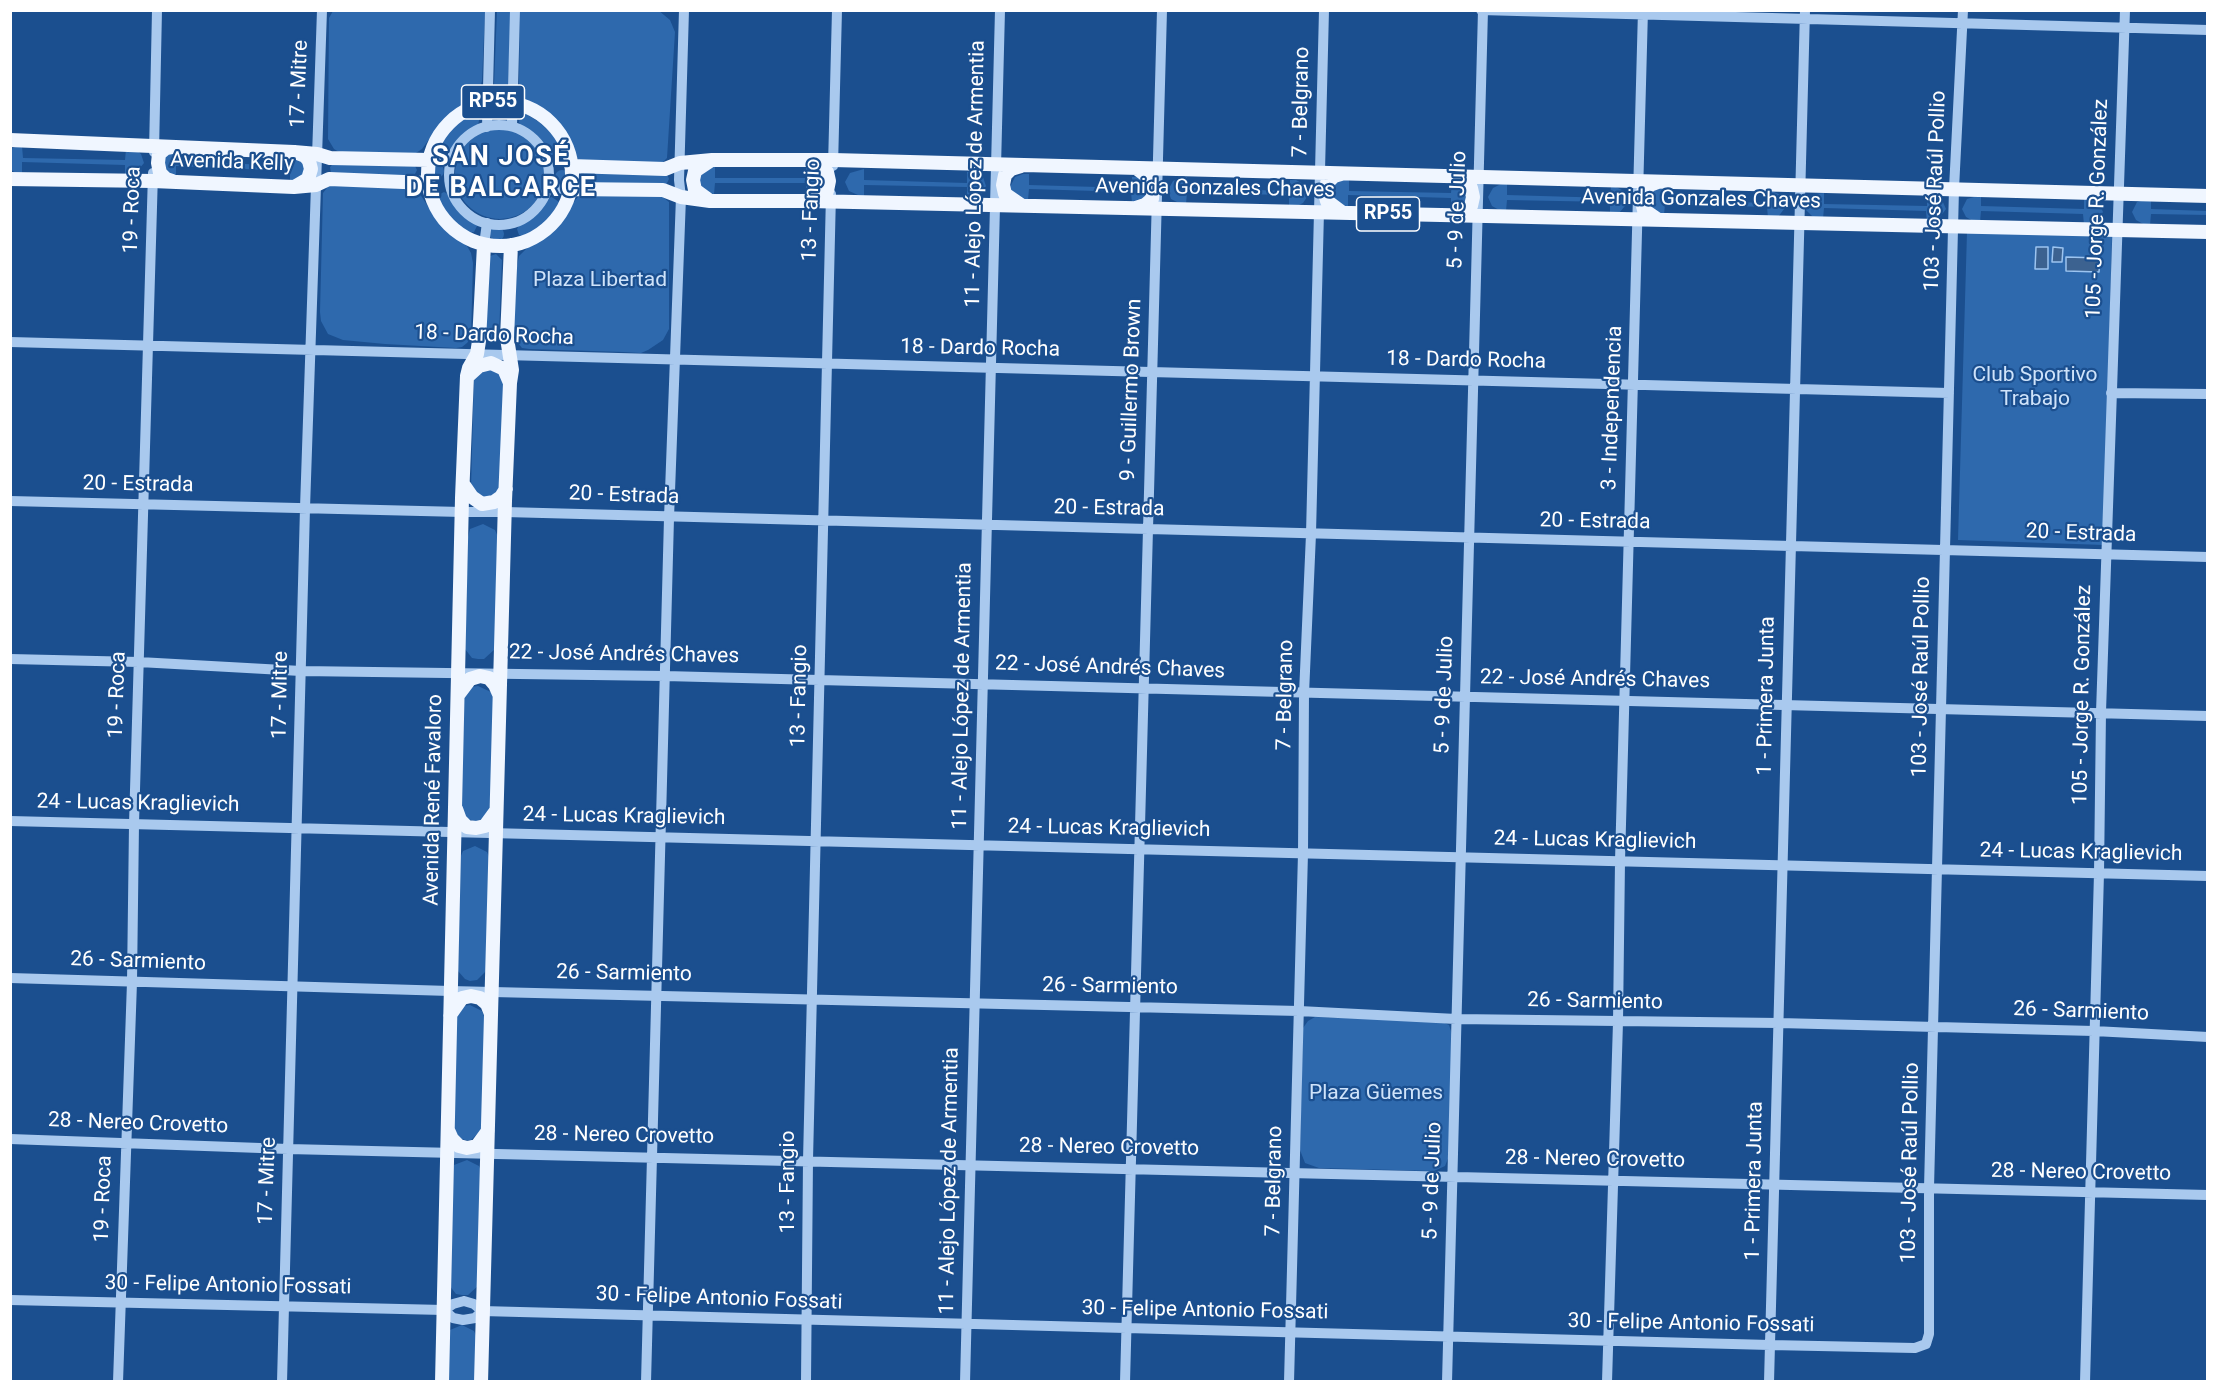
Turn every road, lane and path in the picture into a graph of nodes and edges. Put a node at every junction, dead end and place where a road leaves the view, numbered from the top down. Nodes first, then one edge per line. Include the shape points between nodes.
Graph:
1 (157, 10) edge
2 (322, 10) edge
3 (490, 10) edge
4 (515, 10) edge
5 (684, 10) edge
6 (837, 10) edge
7 (1000, 10) edge
8 (1162, 10) edge
9 (1324, 10) edge
10 (1482, 10) edge
11 (1963, 10) edge
12 (2125, 10) edge
13 (1643, 13) edge
14 (1804, 15) edge
15 (1963, 24) junction
16 (2124, 28) junction
17 (2208, 30) edge
18 (487, 103) junction
19 (513, 103) junction
20 (487, 126) junction
21 (512, 126) junction
22 (10, 140) edge
23 (154, 145) junction
24 (177, 146) junction
25 (294, 152) junction
26 (317, 154) junction
27 (429, 160) junction
28 (712, 160) junction
29 (811, 160) junction
30 (833, 160) junction
31 (451, 162) junction
32 (680, 163) junction
33 (996, 164) junction
34 (1023, 165) junction
35 (548, 166) junction
36 (571, 166) junction
37 (1136, 168) junction
38 (1158, 168) junction
39 (1320, 173) junction
40 (1344, 173) junction
41 (1454, 176) junction
42 (1479, 177) junction
43 (10, 179) edge
44 (153, 181) junction
45 (1638, 181) junction
46 (176, 182) junction
47 (1660, 182) junction
48 (429, 183) junction
49 (450, 183) junction
50 (316, 185) junction
51 (1800, 185) junction
52 (294, 187) junction
53 (547, 188) junction
54 (570, 189) junction
55 (1954, 189) junction
56 (2119, 194) junction
57 (681, 196) junction
58 (2208, 196) edge
59 (710, 201) junction
60 (809, 201) junction
61 (831, 202) junction
62 (995, 205) junction
63 (1022, 206) junction
64 (1134, 208) junction
65 (1156, 209) junction
66 (1319, 212) junction
67 (1343, 213) junction
68 (1454, 215) junction
69 (1478, 216) junction
70 (1637, 219) junction
71 (1659, 220) junction
72 (487, 223) junction
73 (511, 223) junction
74 (1799, 223) junction
75 (1953, 226) junction
76 (2117, 230) junction
77 (2208, 232) edge
78 (484, 245) junction
79 (511, 245) junction
80 (10, 342) edge
81 (148, 346) junction
82 (312, 350) junction
83 (477, 354) junction
84 (511, 356) junction
85 (676, 360) junction
86 (828, 364) junction
87 (991, 368) junction
88 (1152, 372) junction
89 (467, 376) junction
90 (1315, 377) junction
91 (1473, 381) junction
92 (510, 383) junction
93 (1633, 385) junction
94 (1795, 389) junction
95 (1949, 393) junction
96 (2111, 393) junction
97 (2208, 394) edge
98 (463, 484) junction
99 (506, 489) junction
100 (10, 501) edge
101 (143, 505) junction
102 (305, 508) junction
103 (462, 512) junction
104 (505, 512) junction
105 (669, 518) junction
106 (824, 522) junction
107 (987, 526) junction
108 (1148, 530) junction
109 (1311, 534) junction
110 (1469, 538) junction
111 (1629, 542) junction
112 (1791, 546) junction
113 (1945, 550) junction
114 (2106, 554) junction
115 (2208, 557) edge
116 (10, 659) edge
117 (139, 662) junction
118 (301, 671) junction
119 (458, 672) junction
120 (500, 672) junction
121 (665, 676) junction
122 (819, 679) junction
123 (983, 684) junction
124 (1144, 688) junction
125 (1305, 694) junction
126 (457, 696) junction
127 (500, 696) junction
128 (1465, 696) junction
129 (1624, 700) junction
130 (1787, 704) junction
131 (1940, 708) junction
132 (2101, 712) junction
133 (2208, 716) edge
134 (455, 807) junction
135 (497, 810) junction
136 (10, 820) edge
137 (134, 824) junction
138 (297, 828) junction
139 (454, 832) junction
140 (496, 833) junction
141 (660, 837) junction
142 (817, 841) junction
143 (979, 845) junction
144 (1139, 849) junction
145 (1303, 853) junction
146 (1461, 857) junction
147 (1620, 861) junction
148 (1783, 865) junction
149 (1938, 869) junction
150 (2099, 873) junction
151 (2208, 876) edge
152 (10, 978) edge
153 (132, 982) junction
154 (293, 986) junction
155 (450, 991) junction
156 (492, 991) junction
157 (656, 994) junction
158 (812, 998) junction
159 (975, 1003) junction
160 (1135, 1007) junction
161 (1299, 1011) junction
162 (450, 1016) junction
163 (491, 1016) junction
164 (1456, 1019) junction
165 (1618, 1022) junction
166 (1779, 1023) junction
167 (1932, 1027) junction
168 (2094, 1031) junction
169 (2208, 1037) edge
170 (447, 1128) junction
171 (488, 1131) junction
172 (10, 1139) edge
173 (125, 1142) junction
174 (288, 1149) junction
175 (446, 1152) junction
176 (488, 1152) junction
177 (652, 1156) junction
178 (808, 1160) junction
179 (970, 1164) junction
180 (1131, 1168) junction
181 (1295, 1172) junction
182 (1452, 1176) junction
183 (1612, 1180) junction
184 (1774, 1185) junction
185 (1929, 1188) junction
186 (2090, 1192) junction
187 (2208, 1195) edge
188 (10, 1300) edge
189 (121, 1303) junction
190 (284, 1306) junction
191 (444, 1310) junction
192 (482, 1311) junction
193 (648, 1317) junction
194 (808, 1321) junction
195 (966, 1325) junction
196 (1126, 1329) junction
197 (1291, 1333) junction
198 (1448, 1337) junction
199 (1607, 1341) junction
200 (1926, 1344) joint
201 (1770, 1345) junction
202 (118, 1382) edge
203 (282, 1382) edge
204 (442, 1382) edge
205 (481, 1382) edge
206 (646, 1382) edge
207 (806, 1382) edge
208 (965, 1382) edge
209 (1125, 1382) edge
210 (1289, 1382) edge
211 (1447, 1382) edge
212 (1606, 1382) edge
213 (1769, 1382) edge
214 (2085, 1382) edge

1 - 23 street, 19 - Roca
2 - 26 street, 17 - Mitre
3 - 18 street
4 - 19 street
5 - 32 street
6 - 30 street, 13 - Fangio
7 - 33 street, 11 - Alejo López de Armentia
8 - 38 street, 9 - Guillermo Brown
9 - 39 street, 7 - Belgrano
10 - 13 street
10 - 42 street, 5 - 9 de Julio
11 - 15 street, 103 - José Raúl Pollio
12 - 16 street, 105 - Jorge R. González
13 - 14 street
13 - 45 street, 3 - Independencia
14 - 15 street
14 - 51 street, 1 - Primera Junta
15 - 16 street
15 - 55 street, 103 - José Raúl Pollio
16 - 17 street
16 - 56 street, 105 - Jorge R. González
18 - 19 main road, RP55
18 - 20 street
18 - 27 main road, RP55 via 450,121 433,145
19 - 21 street
19 - 36 main road, RP55 via 547,119 565,144
20 - 21 street
20 - 31 street via 468,135
21 - 35 street via 537,142
22 - 23 main road, Avenida Kelly
23 - 24 main road, Avenida Kelly
23 - 44 street, 19 - Roca
24 - 25 main road, Avenida Kelly
24 - 46 main road via 159,154 158,163 160,173
25 - 26 main road, Avenida Kelly
25 - 52 main road via 305,156 311,169 308,179
26 - 27 main road, Avenida Kelly via 330,158
26 - 50 street, 17 - Mitre
27 - 31 street, Avenida Kelly
27 - 48 main road, RP55
28 - 29 main road, Avenida Gonzales Chaves / RP55
28 - 32 main road, Avenida Gonzales Chaves / RP55
28 - 59 main road via 695,171 693,180 695,190
29 - 30 main road, Avenida Gonzales Chaves / RP55
29 - 60 main road via 827,172 829,181 828,191
30 - 33 main road, Avenida Gonzales Chaves / RP55
30 - 61 street, 13 - Fangio
31 - 49 street
32 - 36 main road, Avenida Gonzales Chaves / RP55 via 665,169
32 - 57 street
33 - 34 main road, Avenida Gonzales Chaves / RP55
33 - 62 street, 11 - Alejo López de Armentia
34 - 37 main road, Avenida Gonzales Chaves / RP55
34 - 63 main road via 1011,169 1003,185 1005,194
35 - 36 street, Avenida Gonzales Chaves
35 - 53 street
36 - 54 main road, RP55
37 - 38 main road, Avenida Gonzales Chaves / RP55
37 - 64 main road via 1152,180 1154,189 1152,199
38 - 39 main road, Avenida Gonzales Chaves / RP55
38 - 65 street, 9 - Guillermo Brown
39 - 40 main road, Avenida Gonzales Chaves / RP55
39 - 66 street, 7 - Belgrano
40 - 41 main road, Avenida Gonzales Chaves / RP55
40 - 67 main road via 1327,183 1325,193 1327,201
41 - 42 main road, Avenida Gonzales Chaves / RP55
41 - 68 main road via 1471,188 1473,196 1465,213
42 - 45 main road, Avenida Gonzales Chaves / RP55
42 - 69 street, 5 - 9 de Julio
43 - 44 main road, Avenida Kelly
44 - 46 main road, Avenida Kelly
44 - 81 street, 19 - Roca
45 - 47 main road, Avenida Gonzales Chaves / RP55
45 - 70 street, 3 - Independencia
46 - 52 main road, Avenida Kelly
47 - 51 main road, Avenida Gonzales Chaves / RP55
47 - 71 main road via 1643,192 1642,202 1644,210
48 - 49 street, Avenida Kelly
48 - 50 main road, Avenida Kelly via 329,179
48 - 78 main road, RP55 via 443,217 463,236
49 - 72 street via 466,213
50 - 52 main road, Avenida Kelly
50 - 82 street, 17 - Mitre
51 - 55 main road, Avenida Gonzales Chaves / RP55
51 - 74 street, 1 - Primera Junta
53 - 54 street, Avenida Gonzales Chaves
53 - 73 street via 528,216
54 - 57 main road, Avenida Gonzales Chaves / RP55 via 663,190
54 - 79 main road, RP55 via 561,211 548,227 535,237
55 - 56 main road, Avenida Gonzales Chaves / RP55
55 - 75 street, 103 - José Raúl Pollio
56 - 58 main road, Avenida Gonzales Chaves / RP55
56 - 76 street, 105 - Jorge R. González
57 - 59 main road, Avenida Gonzales Chaves / RP55
57 - 85 street
59 - 60 main road, Avenida Gonzales Chaves / RP55
60 - 61 main road, Avenida Gonzales Chaves / RP55
61 - 62 main road, Avenida Gonzales Chaves / RP55
61 - 86 street, 13 - Fangio
62 - 63 main road, Avenida Gonzales Chaves / RP55
62 - 87 street, 11 - Alejo López de Armentia
63 - 64 main road, Avenida Gonzales Chaves / RP55
64 - 65 main road, Avenida Gonzales Chaves / RP55
65 - 66 main road, Avenida Gonzales Chaves / RP55
65 - 88 street, 9 - Guillermo Brown
66 - 67 main road, Avenida Gonzales Chaves / RP55
66 - 90 street, 7 - Belgrano
67 - 68 main road, Avenida Gonzales Chaves / RP55
68 - 69 main road, Avenida Gonzales Chaves / RP55
69 - 70 main road, Avenida Gonzales Chaves / RP55
69 - 91 street, 5 - 9 de Julio
70 - 71 main road, Avenida Gonzales Chaves / RP55
70 - 93 street, 3 - Independencia
71 - 74 main road, Avenida Gonzales Chaves / RP55
72 - 73 street
72 - 78 street, Avenida René Favaloro
73 - 79 street
74 - 75 main road, Avenida Gonzales Chaves / RP55
74 - 94 street, 1 - Primera Junta
75 - 76 main road, Avenida Gonzales Chaves / RP55
75 - 95 street, 103 - José Raúl Pollio
76 - 77 main road, Avenida Gonzales Chaves / RP55
76 - 96 street, 105 - Jorge R. González
78 - 79 main road, RP55
78 - 83 main road, Avenida René Favaloro
79 - 84 main road via 507,338
80 - 81 street, 18 - Dardo Rocha
81 - 82 street, 18 - Dardo Rocha
81 - 101 street, 19 - Roca
82 - 83 street, 18 - Dardo Rocha
82 - 102 street, 17 - Mitre
83 - 84 street, 18 - Dardo Rocha
83 - 89 main road, Avenida René Favaloro
84 - 85 street, 18 - Dardo Rocha
84 - 92 main road
85 - 86 street, 18 - Dardo Rocha
85 - 105 street
86 - 87 street, 18 - Dardo Rocha
86 - 106 street, 13 - Fangio
87 - 88 street, 18 - Dardo Rocha
87 - 107 street, 11 - Alejo López de Armentia
88 - 90 street, 18 - Dardo Rocha
88 - 108 street, 9 - Guillermo Brown
89 - 92 main road via 479,366 491,363 504,369
89 - 98 main road, Avenida René Favaloro
90 - 91 street, 18 - Dardo Rocha
90 - 109 street, 7 - Belgrano
91 - 93 street, 18 - Dardo Rocha
91 - 110 street, 5 - 9 de Julio
92 - 99 main road
93 - 94 street, 18 - Dardo Rocha
93 - 111 street, 3 - Independencia
94 - 95 street, 18 - Dardo Rocha
94 - 112 street, 1 - Primera Junta
95 - 113 street, 103 - José Raúl Pollio
96 - 97 street
96 - 114 street, 105 - Jorge R. González
98 - 99 main road via 482,504 494,502
98 - 103 main road, Avenida René Favaloro
99 - 104 main road
100 - 101 street, 20 - Estrada
101 - 102 street, 20 - Estrada
101 - 117 street, 19 - Roca
102 - 103 street, 20 - Estrada
102 - 118 street, 17 - Mitre
103 - 104 street, 20 - Estrada
103 - 119 main road, Avenida René Favaloro
104 - 105 street, 20 - Estrada
104 - 120 main road
105 - 106 street, 20 - Estrada
105 - 121 street
106 - 107 street, 20 - Estrada
106 - 122 street, 13 - Fangio
107 - 108 street, 20 - Estrada
107 - 123 street, 11 - Alejo López de Armentia
108 - 109 street, 20 - Estrada
108 - 124 street, 9 - Guillermo Brown
109 - 110 street, 20 - Estrada
109 - 125 street, 7 - Belgrano
110 - 111 street, 20 - Estrada
110 - 128 street, 5 - 9 de Julio
111 - 112 street, 20 - Estrada
111 - 129 street, 3 - Independencia
112 - 113 street, 20 - Estrada
112 - 130 street, 1 - Primera Junta
113 - 114 street, 20 - Estrada
113 - 131 street, 103 - José Raúl Pollio
114 - 115 street, 20 - Estrada
114 - 132 street, 105 - Jorge R. González
116 - 117 street, 22 - José Andrés Chaves
117 - 118 street, 22 - José Andrés Chaves
117 - 137 street, 19 - Roca
118 - 119 street, 22 - José Andrés Chaves
118 - 138 street, 17 - Mitre
119 - 120 street, 22 - José Andrés Chaves
119 - 126 main road, Avenida René Favaloro
120 - 121 street, 22 - José Andrés Chaves
120 - 127 main road
121 - 122 street, 22 - José Andrés Chaves
121 - 141 street
122 - 123 street, 22 - José Andrés Chaves
122 - 142 street, 13 - Fangio
123 - 124 street, 22 - José Andrés Chaves
123 - 143 street, 11 - Alejo López de Armentia
124 - 125 street, 22 - José Andrés Chaves
124 - 144 street, 9 - Guillermo Brown
125 - 128 street, 22 - José Andrés Chaves
125 - 145 street, 7 - Belgrano
126 - 127 main road via 470,679 480,676 489,678
126 - 134 main road, Avenida René Favaloro
127 - 135 main road
128 - 129 street, 22 - José Andrés Chaves
128 - 146 street, 5 - 9 de Julio
129 - 130 street, 22 - José Andrés Chaves
129 - 147 street, 3 - Independencia
130 - 131 street, 22 - José Andrés Chaves
130 - 148 street, 1 - Primera Junta
131 - 132 street, 22 - José Andrés Chaves
131 - 149 street, 103 - José Raúl Pollio
132 - 133 street, 22 - José Andrés Chaves
132 - 150 street, 105 - Jorge R. González
134 - 135 main road via 460,820 476,828 485,826
134 - 139 main road, Avenida René Favaloro
135 - 140 main road
136 - 137 street, 24 - Lucas Kraglievich
137 - 138 street, 24 - Lucas Kraglievich
137 - 153 street, 19 - Roca
138 - 139 street, 24 - Lucas Kraglievich
138 - 154 street, 17 - Mitre
139 - 140 street, 24 - Lucas Kraglievich
139 - 155 main road, Avenida René Favaloro
140 - 141 street, 24 - Lucas Kraglievich
140 - 156 main road
141 - 142 street, 24 - Lucas Kraglievich
141 - 157 street
142 - 143 street, 24 - Lucas Kraglievich
142 - 158 street, 13 - Fangio
143 - 144 street, 24 - Lucas Kraglievich
143 - 159 street, 11 - Alejo López de Armentia
144 - 145 street, 24 - Lucas Kraglievich
144 - 160 street, 9 - Guillermo Brown
145 - 146 street, 24 - Lucas Kraglievich
145 - 161 street, 7 - Belgrano
146 - 147 street, 24 - Lucas Kraglievich
146 - 164 street, 5 - 9 de Julio
147 - 148 street, 24 - Lucas Kraglievich
147 - 165 street, 3 - Independencia
148 - 149 street, 24 - Lucas Kraglievich
148 - 166 street, 1 - Primera Junta
149 - 150 street, 24 - Lucas Kraglievich
149 - 167 street, 103 - José Raúl Pollio
150 - 151 street, 24 - Lucas Kraglievich
150 - 168 street, 105 - Jorge R. González
152 - 153 street, 26 - Sarmiento
153 - 154 street, 26 - Sarmiento
153 - 173 street, 19 - Roca
154 - 155 street, 26 - Sarmiento
154 - 174 street, 17 - Mitre
155 - 156 street, 26 - Sarmiento
155 - 162 main road, Avenida René Favaloro
156 - 157 street, 26 - Sarmiento
156 - 163 main road
157 - 158 street, 26 - Sarmiento
157 - 177 street
158 - 159 street, 26 - Sarmiento
158 - 178 street, 13 - Fangio
159 - 160 street, 26 - Sarmiento
159 - 179 street, 11 - Alejo López de Armentia
160 - 161 street, 26 - Sarmiento
160 - 180 street, 9 - Guillermo Brown
161 - 164 street, 26 - Sarmiento
161 - 181 street, 7 - Belgrano
162 - 163 main road via 462,998 471,996 487,1004
162 - 170 main road, Avenida René Favaloro
163 - 171 main road
164 - 165 street, 26 - Sarmiento
164 - 182 street, 5 - 9 de Julio
165 - 166 street, 26 - Sarmiento
165 - 183 street, 3 - Independencia
166 - 167 street, 26 - Sarmiento
166 - 184 street, 1 - Primera Junta
167 - 168 street, 26 - Sarmiento
167 - 185 street, 103 - José Raúl Pollio
168 - 169 street, 26 - Sarmiento
168 - 186 street, 105 - Jorge R. González
170 - 171 main road via 452,1139 467,1148 477,1146
170 - 175 main road, Avenida René Favaloro
171 - 176 main road
172 - 173 street, 28 - Nereo Crovetto
173 - 174 street, 28 - Nereo Crovetto
173 - 189 street, 19 - Roca
174 - 175 street, 28 - Nereo Crovetto
174 - 190 street, 17 - Mitre
175 - 176 street, 28 - Nereo Crovetto
175 - 191 main road, Avenida René Favaloro
176 - 177 street, 28 - Nereo Crovetto
176 - 192 main road
177 - 178 street, 28 - Nereo Crovetto
177 - 193 street
178 - 179 street, 28 - Nereo Crovetto
178 - 194 street, 13 - Fangio
179 - 180 street, 28 - Nereo Crovetto
179 - 195 street, 11 - Alejo López de Armentia
180 - 181 street, 28 - Nereo Crovetto
180 - 196 street, 9 - Guillermo Brown
181 - 182 street, 28 - Nereo Crovetto
181 - 197 street, 7 - Belgrano
182 - 183 street, 28 - Nereo Crovetto
182 - 198 street, 5 - 9 de Julio
183 - 184 street, 28 - Nereo Crovetto
183 - 199 street, 3 - Independencia
184 - 185 street, 28 - Nereo Crovetto
184 - 201 street, 1 - Primera Junta
185 - 186 street, 28 - Nereo Crovetto
185 - 200 street, 103 - José Raúl Pollio
186 - 187 street, 28 - Nereo Crovetto
186 - 214 street, 105 - Jorge R. González
188 - 189 street, 30 - Felipe Antonio Fossati
189 - 190 street, 30 - Felipe Antonio Fossati
189 - 202 street, 19 - Roca
190 - 191 street, 30 - Felipe Antonio Fossati
190 - 203 street, 17 - Mitre
191 - 192 street via 464,1301
191 - 192 street via 463,1320 475,1318
191 - 204 main road, Avenida René Favaloro
192 - 193 street, 30 - Felipe Antonio Fossati
192 - 205 main road
193 - 194 street, 30 - Felipe Antonio Fossati
193 - 206 street
194 - 195 street, 30 - Felipe Antonio Fossati
194 - 207 street, 13 - Fangio
195 - 196 street, 30 - Felipe Antonio Fossati
195 - 208 street, 11 - Alejo López de Armentia
196 - 197 street, 30 - Felipe Antonio Fossati
196 - 209 street, 9 - Guillermo Brown
197 - 198 street, 30 - Felipe Antonio Fossati
197 - 210 street, 7 - Belgrano
198 - 199 street, 30 - Felipe Antonio Fossati
198 - 211 street, 5 - 9 de Julio
199 - 201 street, 30 - Felipe Antonio Fossati
199 - 212 street, 3 - Independencia
200 - 201 street, 30 - Felipe Antonio Fossati via 1915,1348
201 - 213 street, 1 - Primera Junta

